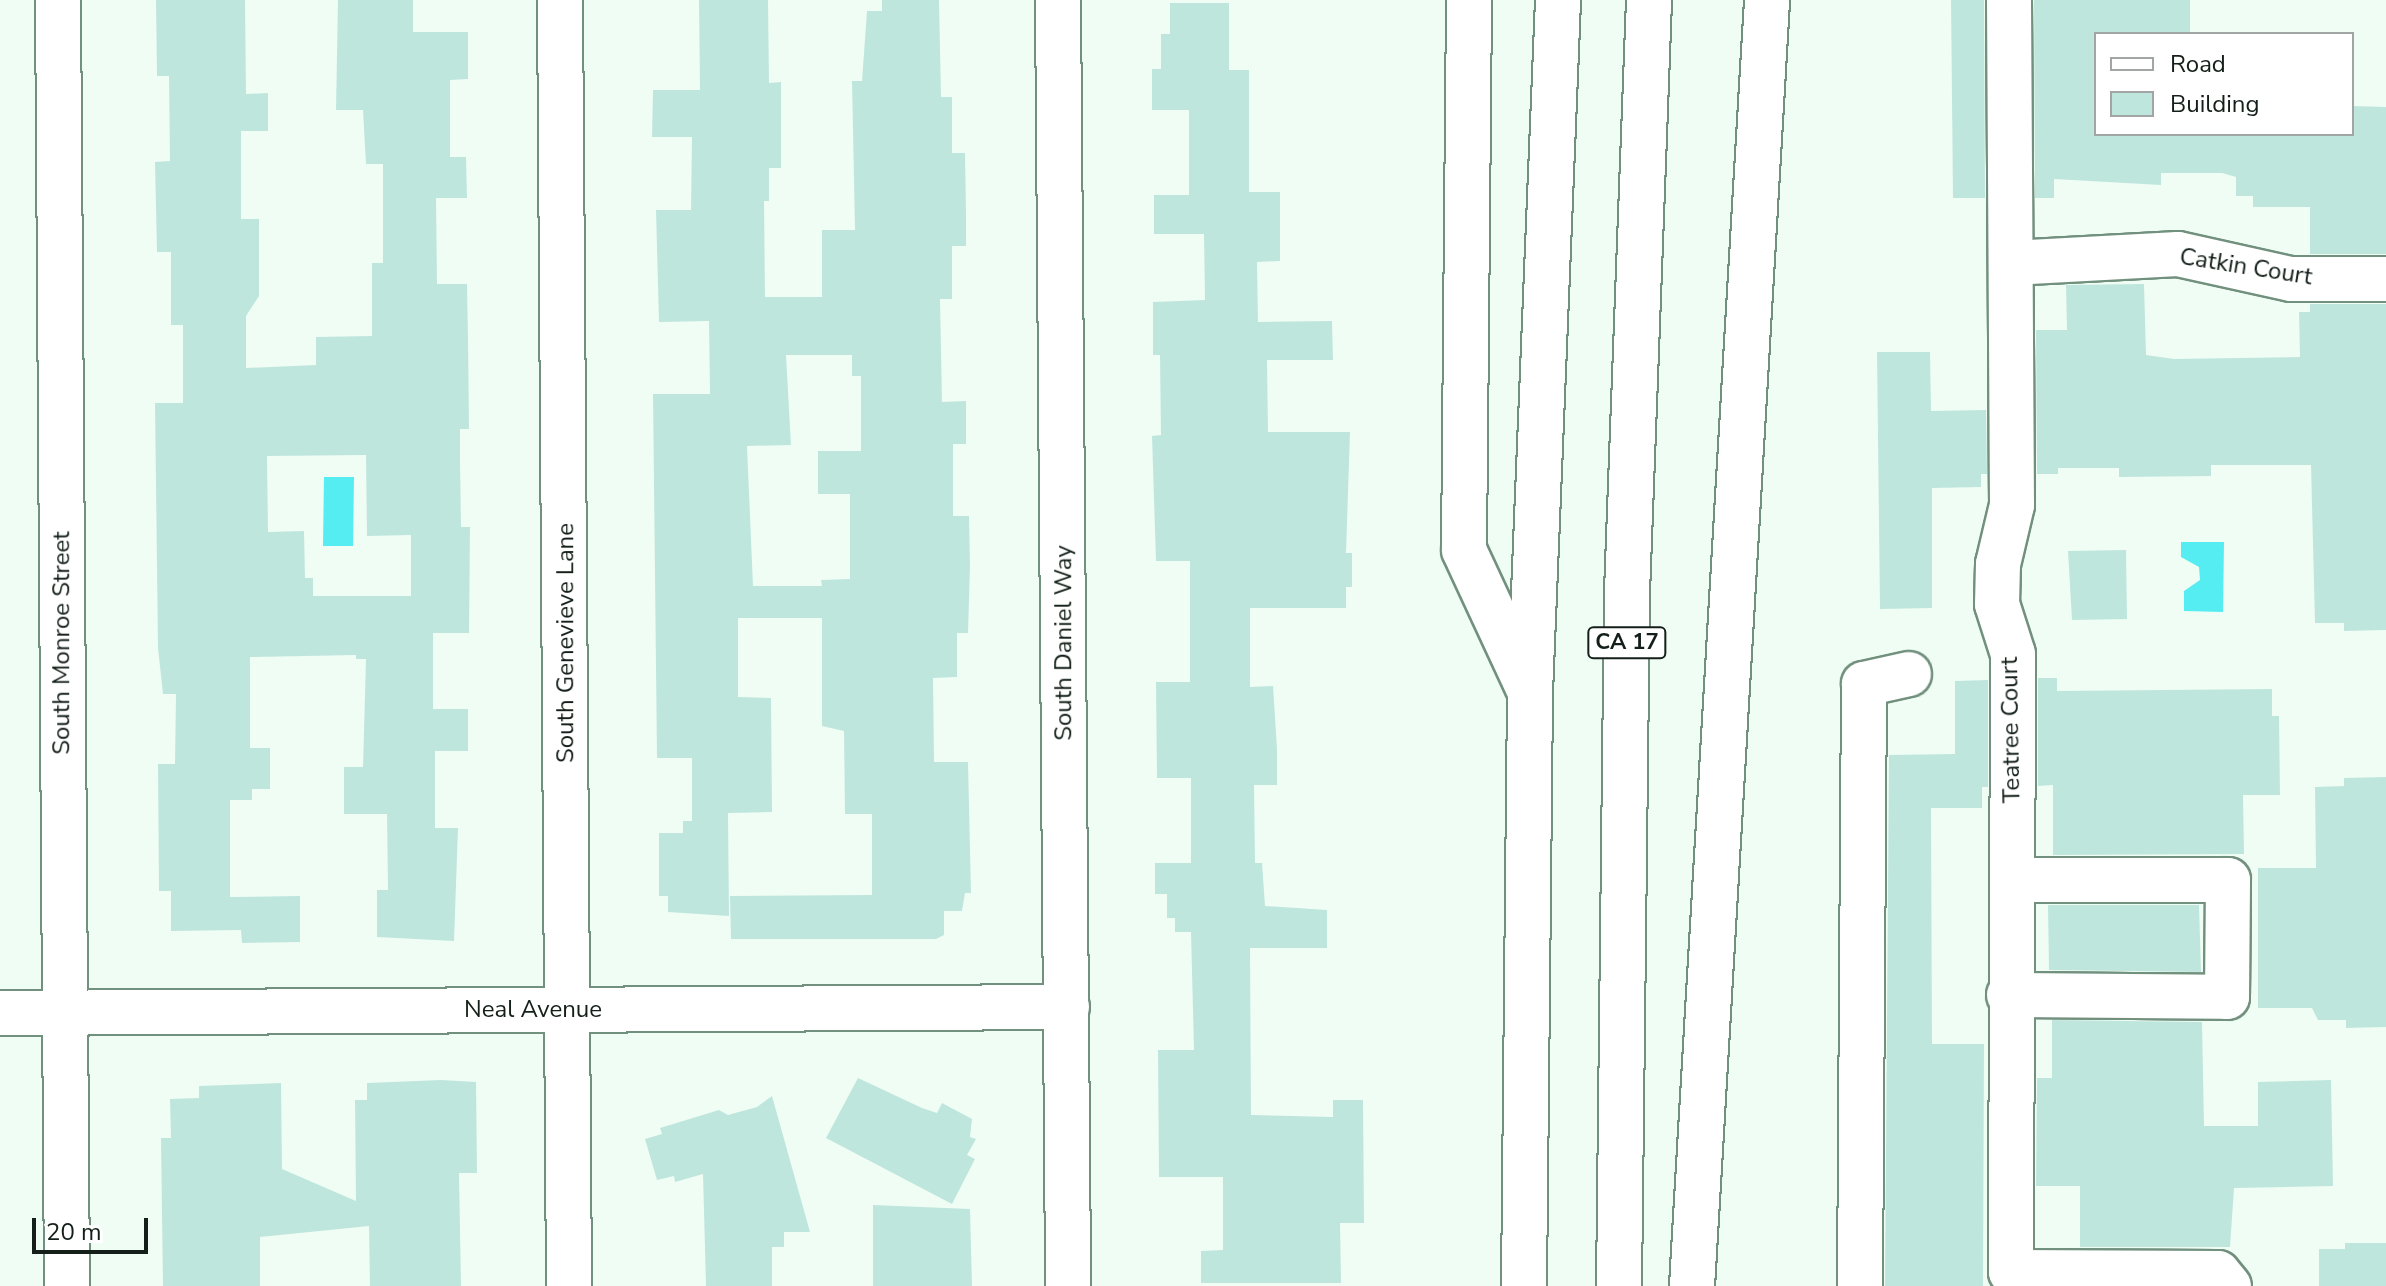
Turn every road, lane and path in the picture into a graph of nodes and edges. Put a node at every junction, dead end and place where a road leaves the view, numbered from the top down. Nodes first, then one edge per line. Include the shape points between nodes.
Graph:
1 (58, 0) edge
2 (560, 0) edge
3 (1058, 0) edge
4 (1469, 0) edge
5 (1558, 0) edge
6 (1649, 0) edge
7 (1767, 0) edge
8 (2009, 0) edge
9 (2011, 263) junction
10 (2386, 279) edge
11 (1909, 674) dead end
12 (1530, 692) junction
13 (2013, 880) junction
14 (2009, 995) junction
15 (1067, 1007) junction
16 (568, 1010) junction
17 (64, 1011) junction
18 (0, 1013) edge
19 (67, 1286) edge
20 (569, 1286) edge
21 (1068, 1286) edge
22 (1524, 1286) edge
23 (1619, 1286) edge
24 (1692, 1286) edge
25 (1860, 1286) edge
26 (2229, 1286) edge

1 - 17 main road, South Monroe Street
2 - 16 main road, South Genevieve Lane
3 - 15 main road, South Daniel Way
4 - 12 main road via 1464,550
5 - 12 main road
6 - 23 main road, CA 17 via 1627,592
7 - 24 main road
8 - 9 main road, Teatree Court
9 - 10 main road, Catkin Court via 2178,254 2291,279
9 - 13 main road, Teatree Court via 2012,505 1998,564 1997,604 2013,654
11 - 25 main road via 1864,684
12 - 22 main road
13 - 14 main road, Teatree Court
13 - 14 main road via 2228,880 2227,997
14 - 26 main road, Teatree Court via 2011,1272 2218,1273
15 - 16 main road, Neal Avenue
15 - 21 main road, South Daniel Way
16 - 17 main road, Neal Avenue
16 - 20 main road, South Genevieve Lane
17 - 18 main road, Neal Avenue
17 - 19 main road, South Monroe Street

